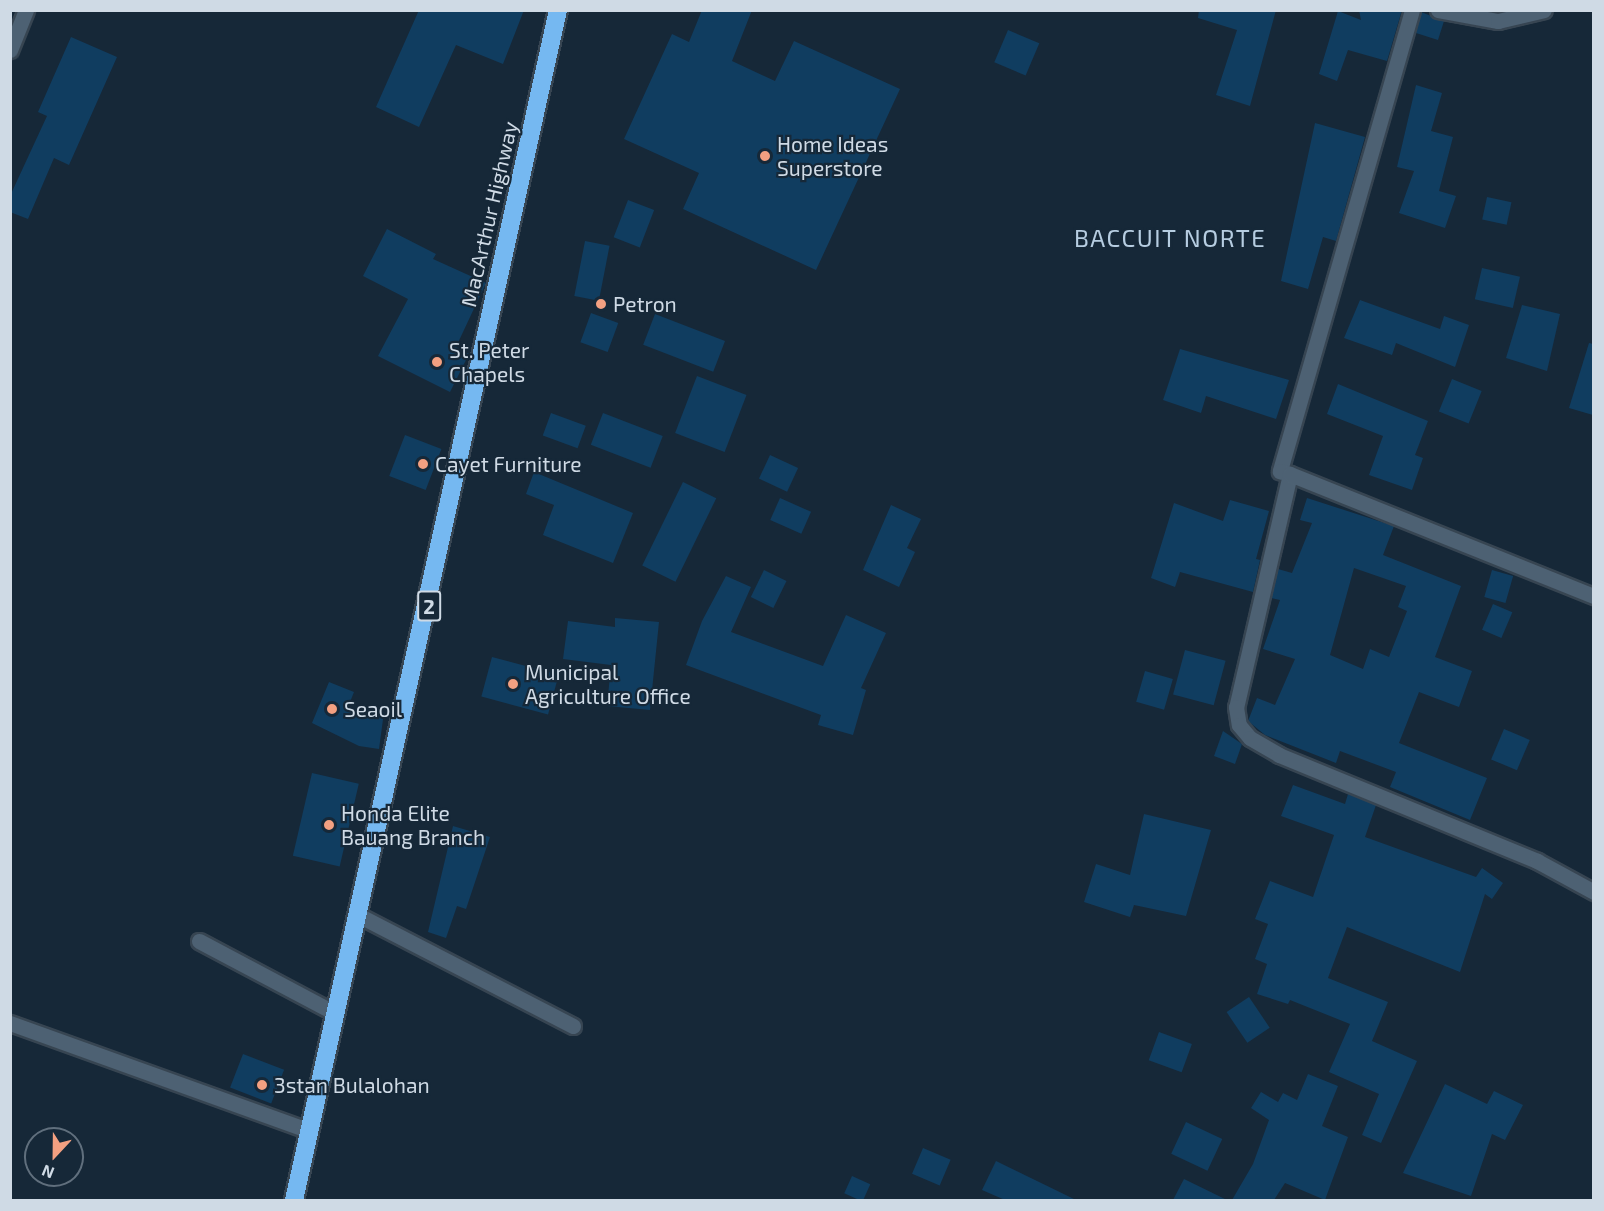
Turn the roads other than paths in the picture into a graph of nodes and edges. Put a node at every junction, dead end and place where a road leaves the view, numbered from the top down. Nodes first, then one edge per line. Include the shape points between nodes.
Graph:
1 (26, 10) edge
2 (558, 10) edge
3 (1412, 10) edge
4 (1438, 10) edge
5 (1545, 10) edge
6 (10, 50) edge
7 (1290, 474) junction
8 (1593, 596) edge
9 (1593, 891) edge
10 (358, 915) junction
11 (199, 941) dead end
12 (335, 1013) junction
13 (10, 1023) edge
14 (573, 1026) dead end
15 (308, 1130) junction
16 (294, 1200) edge

1 - 6 street
2 - 10 highway, MacArthur Highway / 2
3 - 7 street via 1280,471
4 - 5 street via 1498,21
7 - 8 street
7 - 9 street via 1236,707 1239,725 1250,738 1279,754 1526,856
10 - 12 highway, MacArthur Highway / 2
10 - 14 street
11 - 12 street
12 - 15 highway, MacArthur Highway / 2
13 - 15 street
15 - 16 highway, MacArthur Highway / 2

